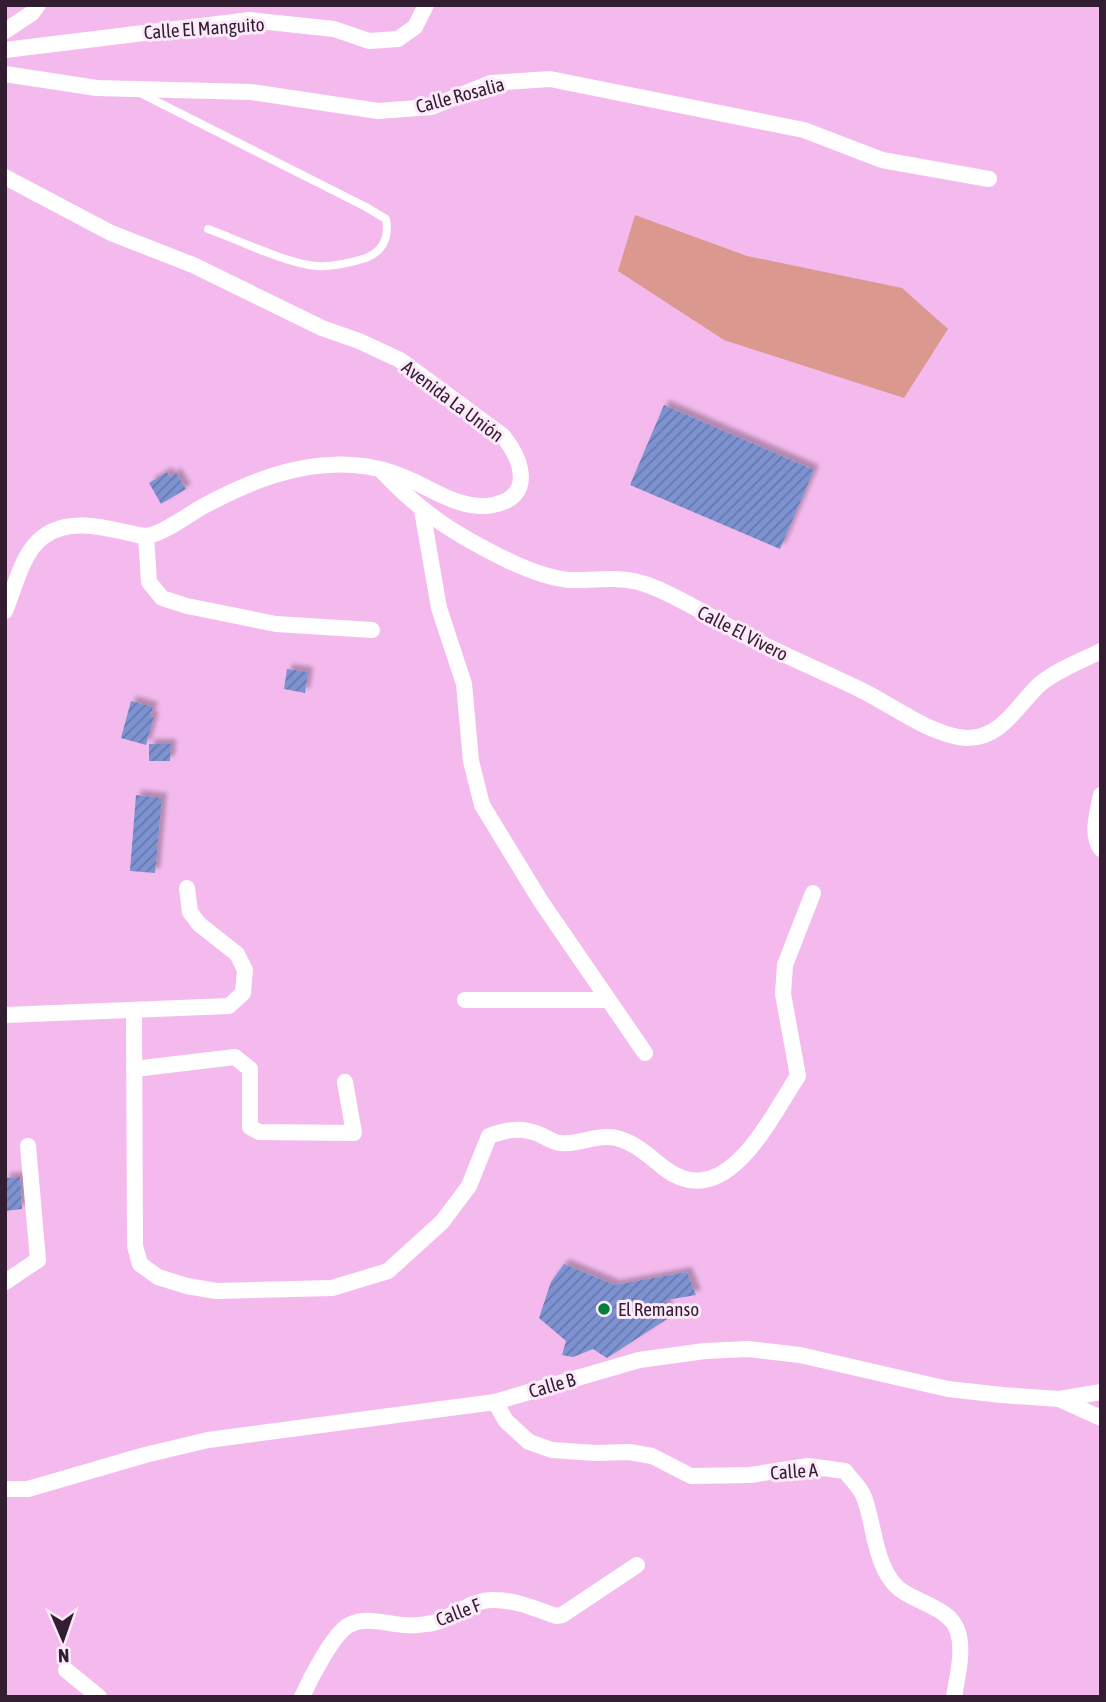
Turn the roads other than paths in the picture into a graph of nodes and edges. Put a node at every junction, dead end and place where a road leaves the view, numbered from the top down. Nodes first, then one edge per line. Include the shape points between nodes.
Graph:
1 (38, 5) edge
2 (426, 5) edge
3 (5, 31) edge
4 (5, 50) edge
5 (5, 74) edge
6 (131, 89) junction
7 (5, 177) edge
8 (989, 180) dead end
9 (208, 229) dead end
10 (379, 468) junction
11 (422, 510) junction
12 (146, 536) junction
13 (5, 611) edge
14 (372, 630) dead end
15 (1101, 651) edge
16 (1101, 795) edge
17 (1100, 847) edge
18 (187, 888) dead end
19 (813, 893) dead end
20 (465, 1000) dead end
21 (608, 1000) junction
22 (134, 1011) junction
23 (5, 1015) edge
24 (645, 1053) dead end
25 (134, 1069) junction
26 (345, 1082) dead end
27 (29, 1146) dead end
28 (5, 1282) edge
29 (1101, 1392) edge
30 (1059, 1399) junction
31 (495, 1402) junction
32 (1101, 1418) edge
33 (5, 1489) edge
34 (637, 1565) dead end
35 (66, 1670) dead end
36 (99, 1697) edge
37 (302, 1697) edge
38 (954, 1697) edge

1 - 3 street
2 - 4 street, Calle El Manguito via 415,27 398,40 369,41 334,29 250,20
5 - 6 street, Calle Rosalia
6 - 8 street, Calle Rosalia via 251,92 378,111 431,107 491,83 550,79 804,130 882,160
6 - 9 lane via 366,206 386,219 388,232 384,244 371,255 348,264 317,266
7 - 10 street, Avenida La Unión via 111,233 193,265 297,317 400,360 503,436 515,452 521,485 510,500 491,506 466,504
10 - 11 street, Calle El Vivero
10 - 12 street, Avenida La Unión via 321,464 291,469 228,493
11 - 15 street, Calle El Vivero via 454,534 544,576 631,579 654,587 946,735 968,738 999,729 1041,684
11 - 21 street via 439,608 464,684 471,761 482,804
12 - 13 street via 91,524 43,537 28,555
12 - 14 street via 149,582 162,598 276,624
16 - 17 street via 1096,833
18 - 22 street via 190,912 199,924 237,954 244,970 243,993 229,1006
19 - 25 street via 785,965 783,994 798,1076 749,1152 720,1175 698,1182 676,1177 635,1145 610,1136 559,1143 512,1128 489,1136 469,1186 442,1222 388,1271 332,1288 216,1290 158,1277 140,1264 135,1246
20 - 21 street
21 - 24 street
22 - 23 street
22 - 25 street
25 - 26 street via 235,1057 250,1069 250,1127 258,1132 354,1133
27 - 28 street via 38,1260
29 - 30 street, Calle B
30 - 31 street, Calle B via 948,1389 800,1355 748,1349 639,1360
30 - 32 street
31 - 33 street, Calle B via 208,1440 27,1489
31 - 38 street, Calle A via 506,1421 529,1442 552,1450 629,1452 652,1457 691,1476 750,1475 808,1466 845,1471 864,1494 881,1561 892,1583 941,1610 958,1630
34 - 37 street, Calle F via 562,1615 492,1599 436,1622 413,1625 373,1620 347,1626
35 - 36 street

